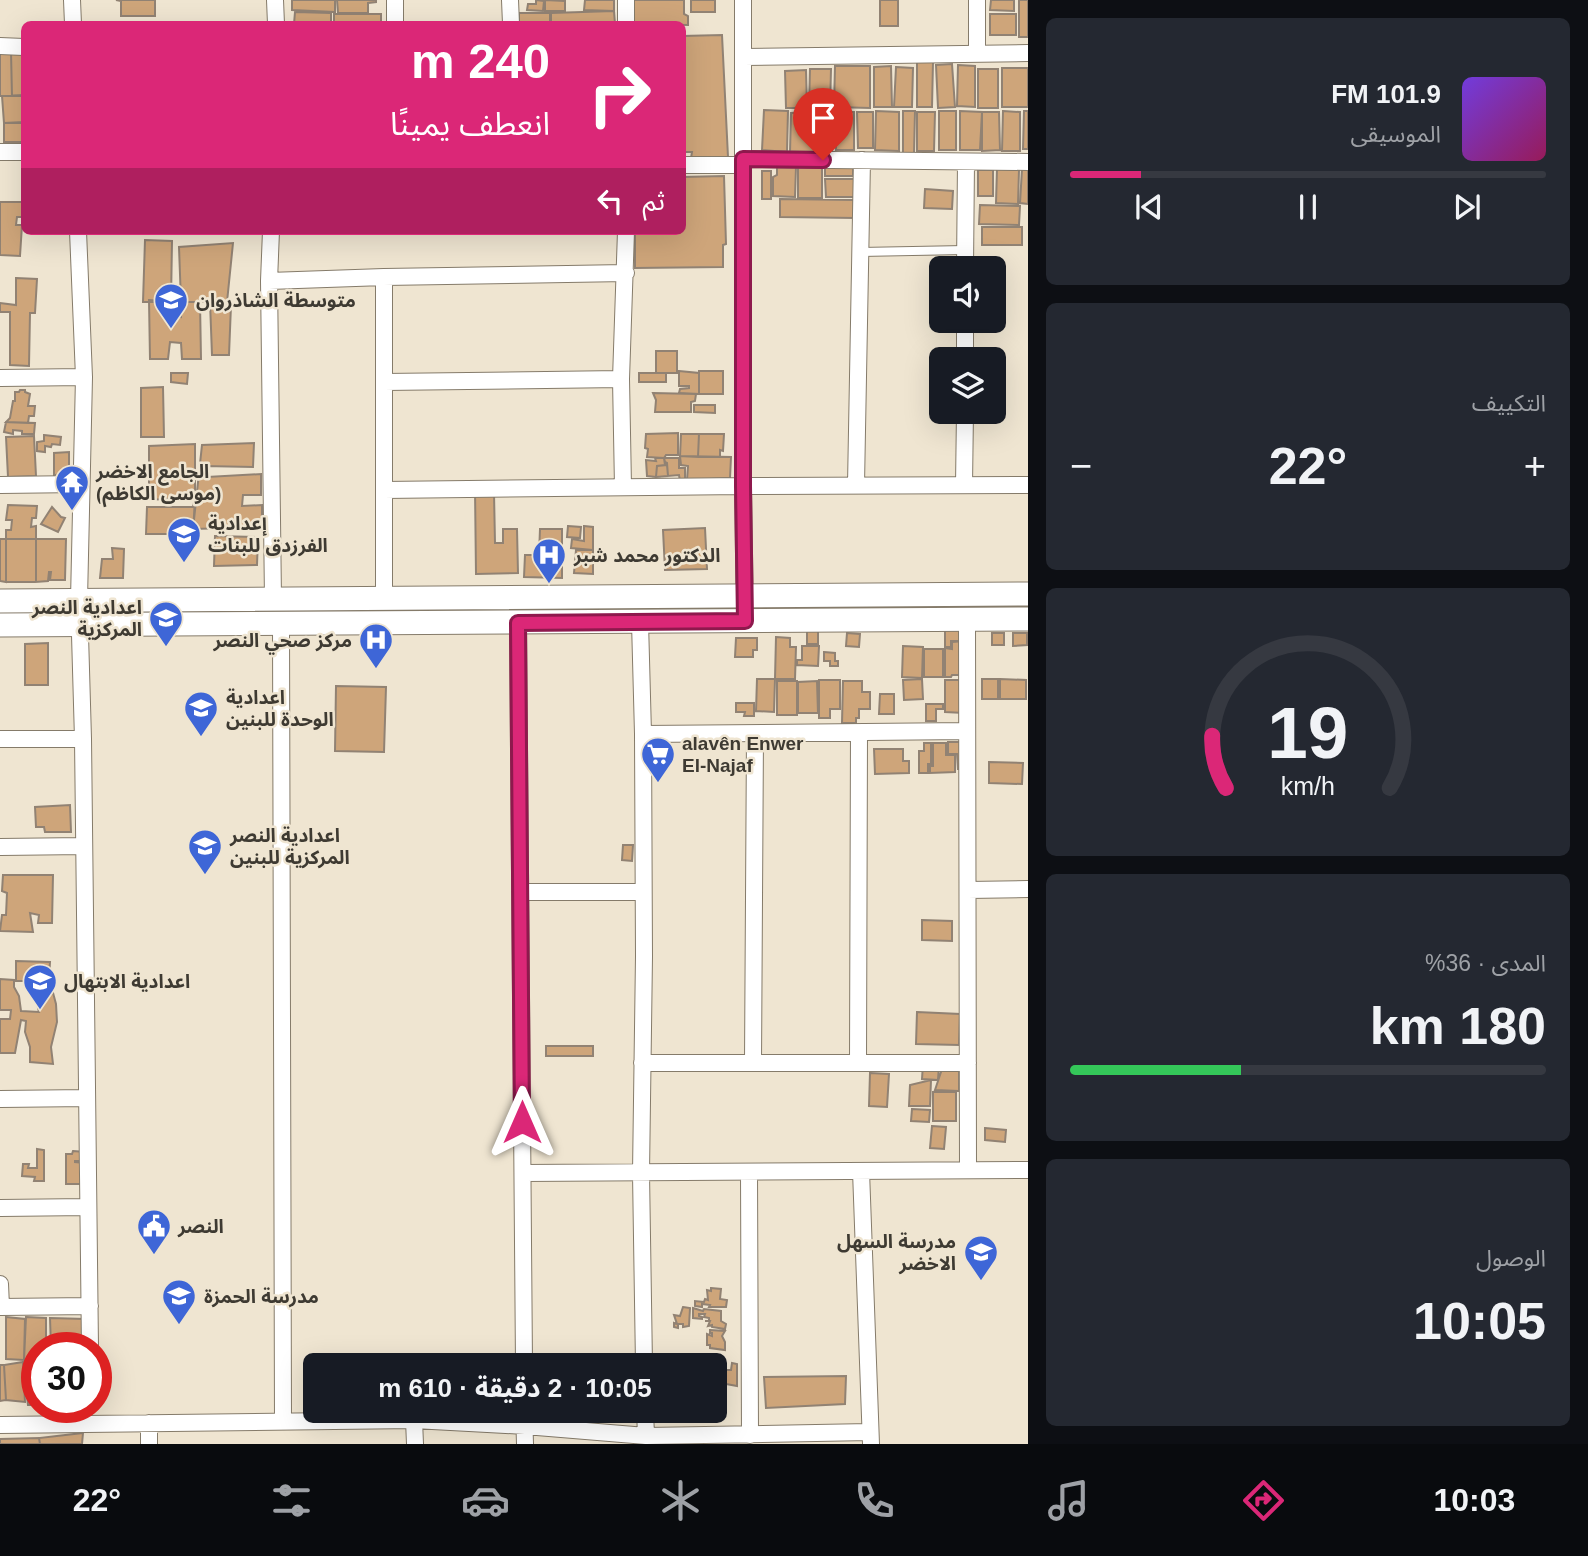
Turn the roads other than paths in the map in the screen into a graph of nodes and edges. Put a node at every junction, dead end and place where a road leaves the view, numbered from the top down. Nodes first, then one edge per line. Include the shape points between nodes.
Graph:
1 (72, 0) edge
2 (275, 0) edge
3 (395, 0) edge
4 (510, 0) edge
5 (626, 0) edge
6 (743, 0) edge
7 (977, 0) edge
8 (73, 21) edge
9 (276, 21) edge
10 (395, 21) edge
11 (511, 21) edge
12 (626, 21) edge
13 (0, 46) edge
14 (21, 47) edge
15 (977, 53) junction
16 (1028, 53) edge
17 (744, 57) junction
18 (0, 152) edge
19 (21, 152) edge
20 (862, 160) junction
21 (743, 162) junction
22 (965, 162) junction
23 (1028, 162) edge
24 (686, 165) edge
25 (78, 235) edge
26 (271, 235) edge
27 (626, 235) edge
28 (965, 250) junction
29 (860, 252) junction
30 (965, 256) edge
31 (626, 273) junction
32 (384, 277) junction
33 (269, 281) junction
34 (0, 377) edge
35 (84, 377) junction
36 (621, 379) junction
37 (384, 382) junction
38 (964, 424) edge
39 (81, 484) junction
40 (0, 485) edge
41 (856, 485) junction
42 (964, 485) junction
43 (1028, 485) edge
44 (743, 486) junction
45 (623, 487) junction
46 (384, 490) junction
47 (1028, 594) edge
48 (706, 597) junction
49 (744, 597) junction
50 (769, 597) junction
51 (273, 599) junction
52 (384, 599) junction
53 (47, 600) junction
54 (79, 600) junction
55 (116, 600) junction
56 (0, 601) edge
57 (1028, 619) edge
58 (967, 620) junction
59 (756, 621) junction
60 (639, 622) junction
61 (709, 622) junction
62 (518, 623) junction
63 (281, 624) junction
64 (0, 625) edge
65 (47, 625) junction
66 (81, 625) junction
67 (116, 625) junction
68 (967, 731) junction
69 (859, 733) junction
70 (643, 734) junction
71 (754, 734) junction
72 (0, 739) edge
73 (83, 739) junction
74 (84, 846) junction
75 (0, 847) edge
76 (968, 890) junction
77 (1028, 890) edge
78 (520, 892) junction
79 (643, 892) junction
80 (642, 1063) junction
81 (753, 1063) junction
82 (858, 1063) junction
83 (968, 1063) junction
84 (0, 1098) edge
85 (87, 1098) junction
86 (1028, 1170) edge
87 (861, 1171) junction
88 (968, 1171) junction
89 (749, 1172) junction
90 (641, 1173) junction
91 (523, 1174) junction
92 (88, 1207) junction
93 (0, 1208) edge
94 (0, 1284) edge
95 (90, 1306) junction
96 (1, 1307) edge
97 (90, 1332) edge
98 (524, 1353) edge
99 (644, 1353) edge
100 (283, 1422) junction
101 (303, 1422) edge
102 (149, 1423) junction
103 (414, 1423) edge
104 (525, 1423) edge
105 (559, 1423) edge
106 (646, 1423) edge
107 (91, 1424) joint
108 (0, 1425) edge
109 (750, 1435) junction
110 (646, 1436) junction
111 (870, 1438) edge
112 (149, 1444) edge
113 (415, 1444) edge
114 (525, 1444) edge

1 - 8 street
2 - 9 street
3 - 10 street
4 - 11 street
5 - 12 street
6 - 17 street
7 - 15 street
13 - 14 street
15 - 16 street
15 - 17 street
17 - 21 street
18 - 19 street
20 - 21 street
20 - 22 street
20 - 29 street
21 - 24 street
21 - 44 street
22 - 23 street
22 - 28 street
25 - 35 street
26 - 33 street
27 - 31 street
28 - 29 lane
28 - 30 street
29 - 41 street
31 - 32 street
31 - 36 street
32 - 33 street
32 - 37 street
33 - 51 street
34 - 35 street
35 - 39 street
36 - 37 street
36 - 45 street
37 - 46 street
38 - 42 street
39 - 40 street
39 - 54 street
41 - 42 street
41 - 44 street
42 - 43 street
44 - 45 street
44 - 49 street
45 - 46 street
46 - 52 street
47 - 50 street
48 - 49 street
48 - 52 street
48 - 61 street via 714,609
49 - 50 street
49 - 59 street
50 - 59 street
51 - 52 street
51 - 55 street
53 - 54 street
53 - 56 street
53 - 65 street via 54,612
54 - 55 street
54 - 66 street
55 - 67 street via 109,612
57 - 58 street
58 - 59 street
58 - 68 street
59 - 61 street
60 - 61 street
60 - 62 street
60 - 70 street
62 - 63 street
62 - 78 street
63 - 67 street
63 - 100 street
64 - 65 street
65 - 66 street
66 - 67 street
66 - 73 street
68 - 69 street
68 - 76 street
69 - 71 street
69 - 82 street
70 - 71 street
70 - 79 street
71 - 81 street
72 - 73 street
73 - 74 street
74 - 75 street
74 - 85 street
76 - 77 street
76 - 83 street
78 - 79 street
78 - 91 street
79 - 80 street
80 - 81 street
80 - 90 street
81 - 82 street
82 - 83 street
83 - 88 street
84 - 85 street
85 - 92 street
86 - 88 street
87 - 88 street
87 - 89 street
87 - 111 street
89 - 90 street
89 - 109 street
90 - 91 street
90 - 99 street
91 - 98 street
92 - 93 street
92 - 95 street
94 - 96 street
95 - 96 street
95 - 97 street
100 - 101 street
100 - 102 street
102 - 107 street
102 - 112 street
103 - 113 street
104 - 114 street
105 - 110 street
106 - 110 street
107 - 108 street
109 - 110 street
109 - 111 street

